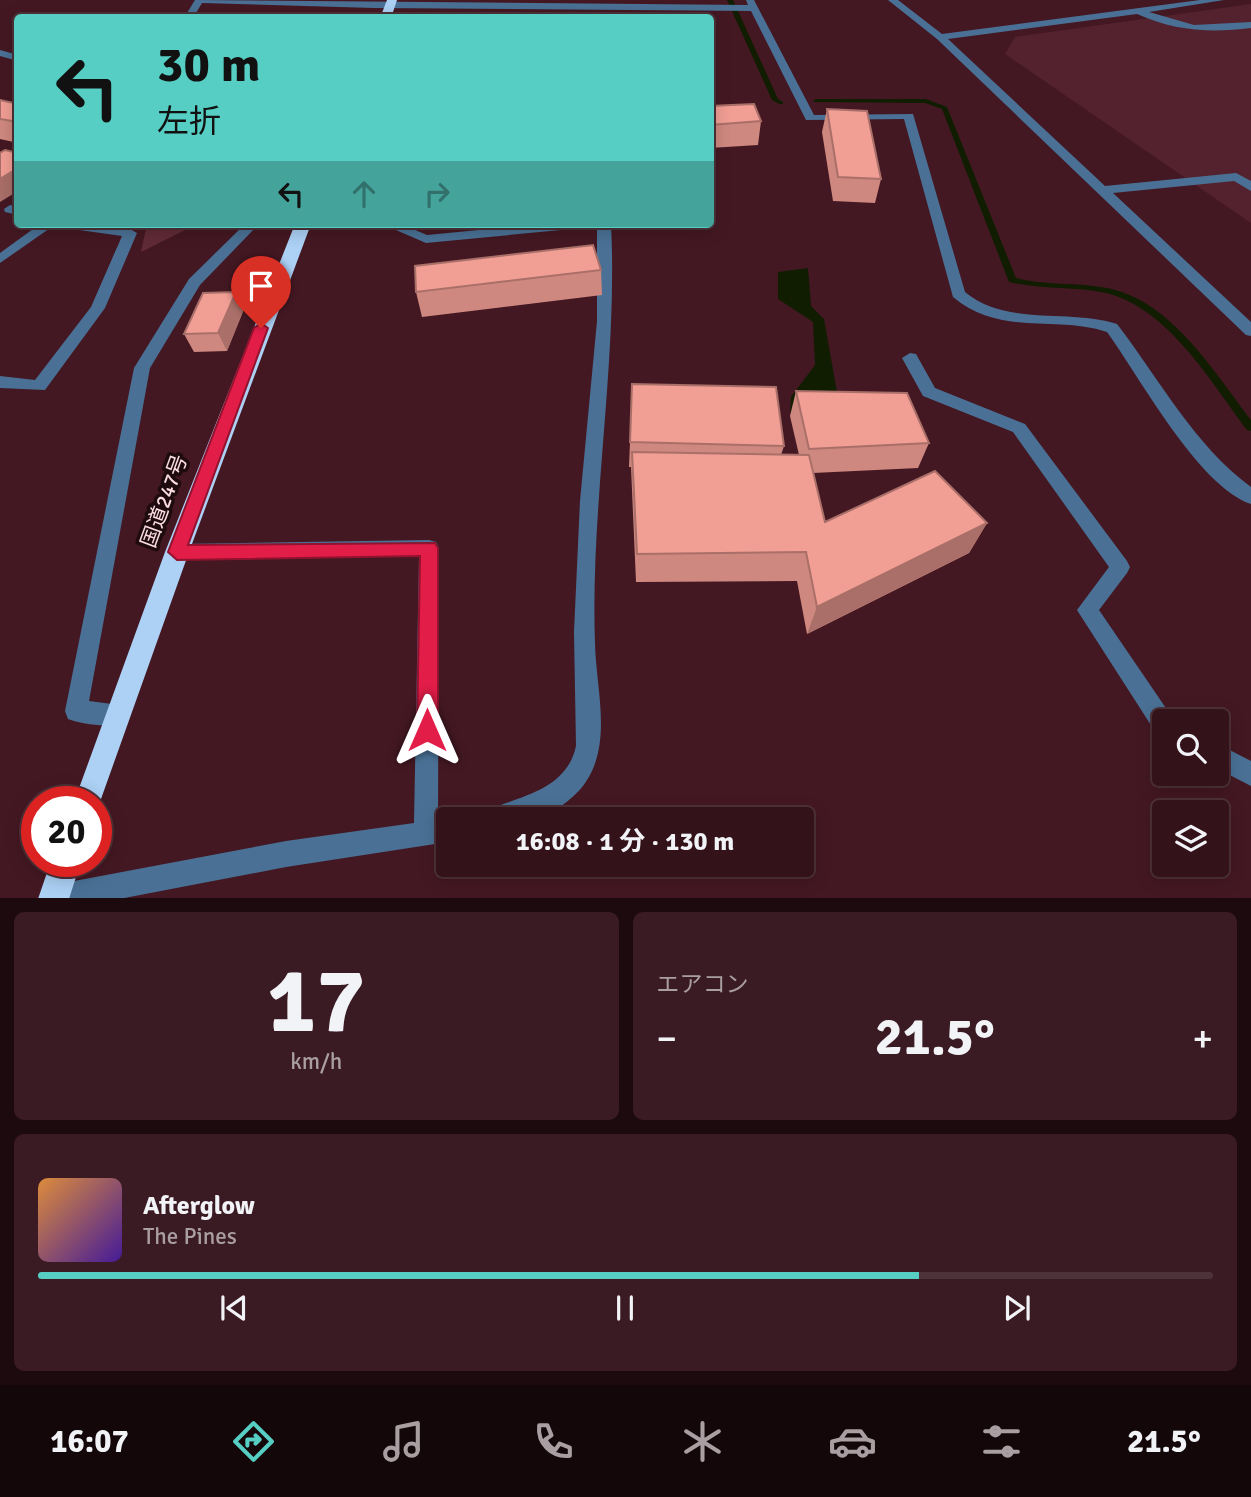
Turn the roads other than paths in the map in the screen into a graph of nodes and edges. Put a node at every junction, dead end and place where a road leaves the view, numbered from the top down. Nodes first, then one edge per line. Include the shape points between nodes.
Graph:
1 (199, 0) edge
2 (892, 0) edge
3 (1220, 0) edge
4 (392, 2) edge
5 (749, 5) edge
6 (1139, 11) junction
7 (1251, 25) edge
8 (940, 37) junction
9 (1251, 187) edge
10 (1105, 190) junction
11 (43, 228) edge
12 (94, 228) edge
13 (248, 228) edge
14 (301, 228) edge
15 (399, 228) edge
16 (540, 228) edge
17 (604, 228) edge
18 (0, 258) edge
19 (1251, 331) edge
20 (910, 358) dead end
21 (0, 382) edge
22 (1251, 497) edge
23 (177, 552) junction
24 (1153, 709) edge
25 (119, 714) junction
26 (1229, 762) edge
27 (1251, 774) edge
28 (94, 786) edge
29 (436, 807) edge
30 (529, 807) edge
31 (436, 832) edge
32 (60, 877) edge
33 (53, 898) edge

1 - 4 street
2 - 8 street
3 - 6 street
4 - 5 street
5 - 22 street via 810,118 909,116 958,294 965,303 994,313 1112,328 1202,452
6 - 7 street via 1183,29 1212,31
6 - 8 street
8 - 10 street
9 - 10 street via 1236,177
10 - 19 street
11 - 18 street
12 - 21 street via 130,233 98,308 39,386
13 - 25 street via 194,282 142,368 76,711
14 - 23 highway, 国道247号
15 - 16 street via 426,239
17 - 30 street via 602,379 590,487 583,664 589,736 584,761 570,783
20 - 24 street via 929,392 1019,429 1120,566 1087,610
23 - 25 highway, 国道247号
23 - 29 street via 429,548
25 - 28 highway, 国道247号
26 - 27 street
31 - 33 street via 286,854
32 - 33 highway

